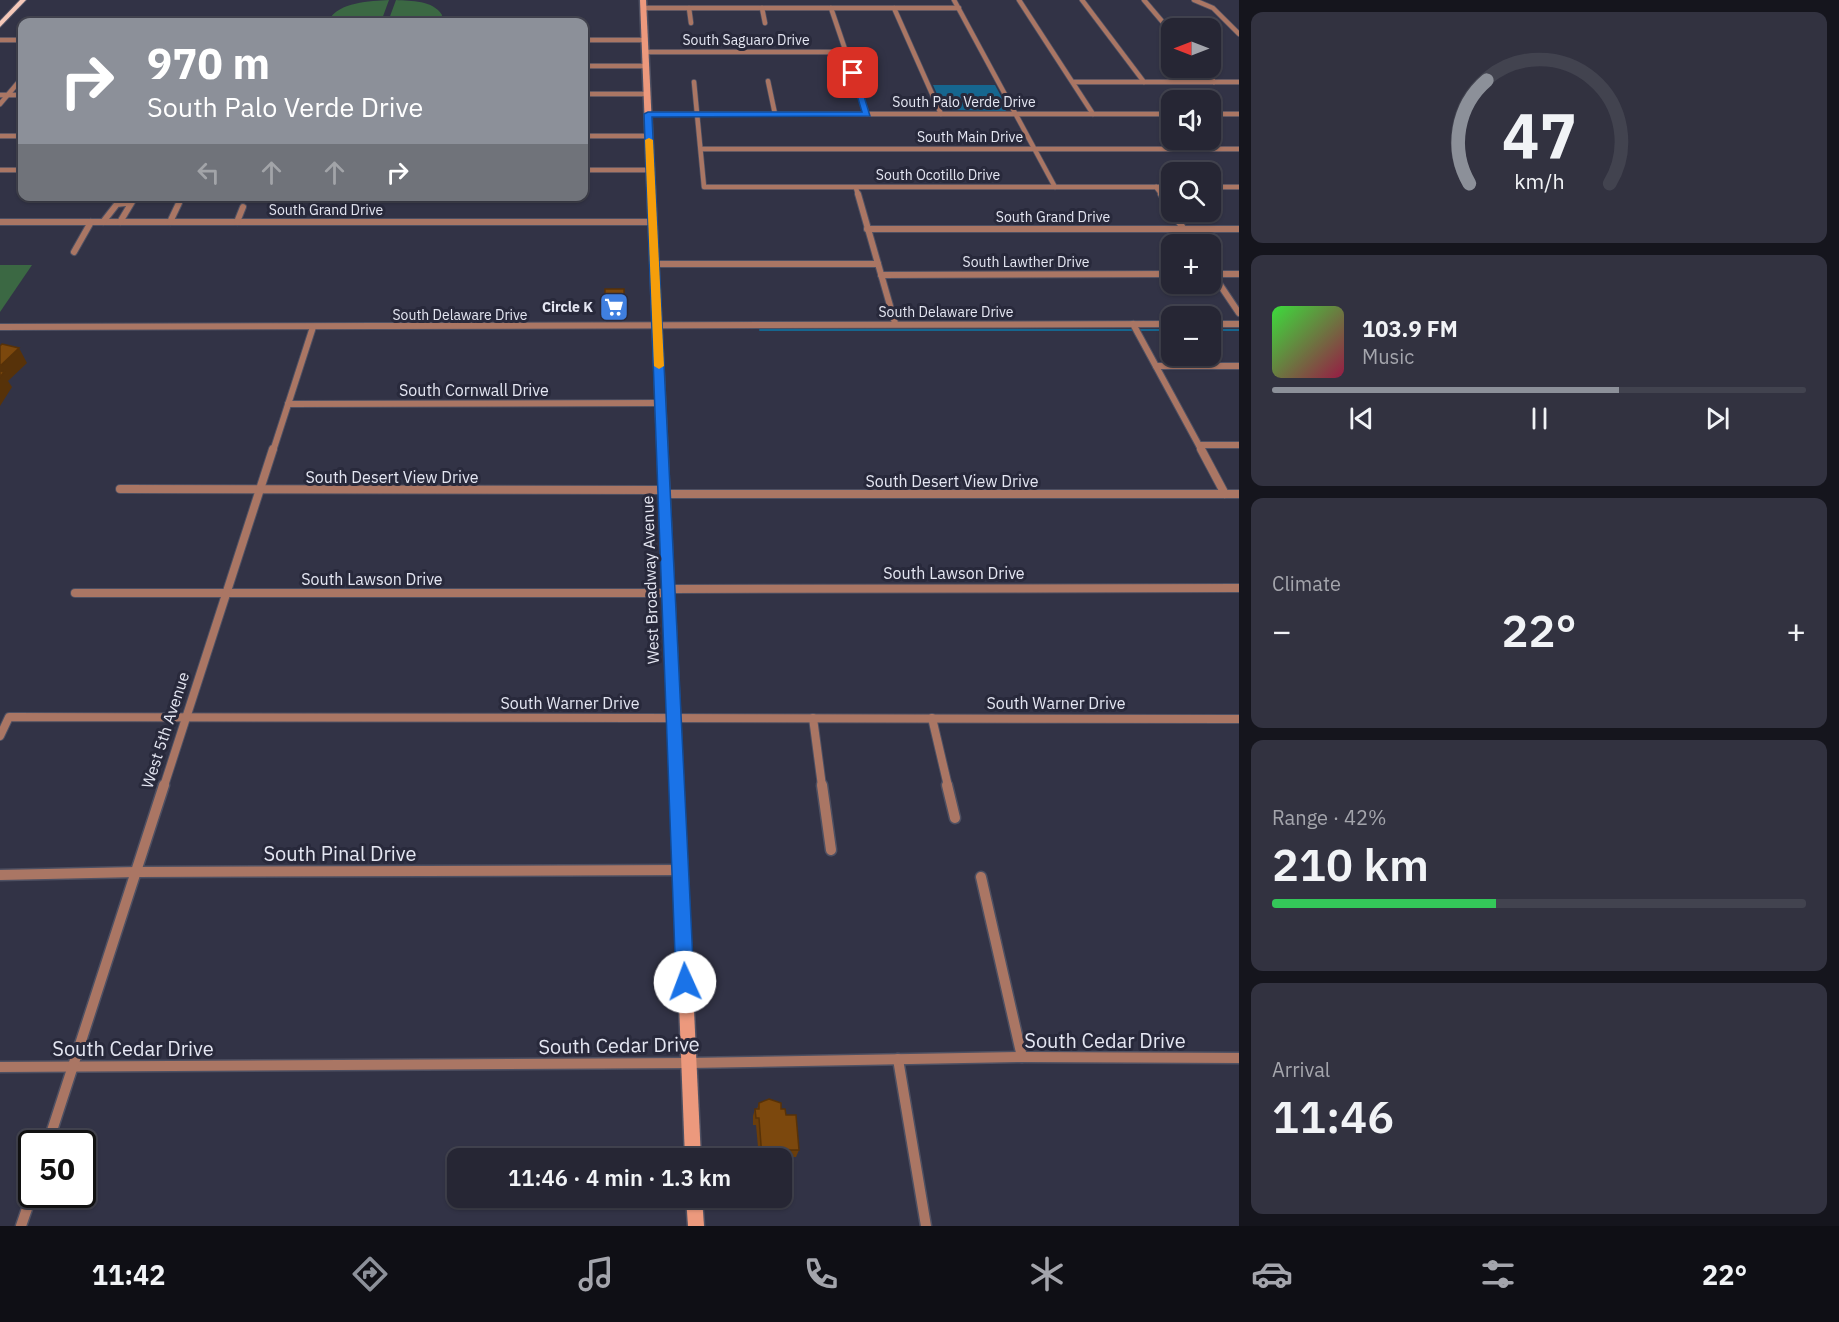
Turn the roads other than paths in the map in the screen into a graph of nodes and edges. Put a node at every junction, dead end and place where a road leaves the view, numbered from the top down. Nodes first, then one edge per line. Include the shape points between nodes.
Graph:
1 (24, 0) edge
2 (954, 0) edge
3 (1019, 0) edge
4 (1083, 0) edge
5 (1144, 0) edge
6 (1195, 0) edge
7 (644, 4) edge
8 (689, 8) junction
9 (762, 8) junction
10 (831, 8) junction
11 (894, 8) junction
12 (959, 8) junction
13 (1161, 20) edge
14 (691, 23) dead end
15 (765, 23) dead end
16 (0, 24) edge
17 (1239, 34) edge
18 (0, 40) edge
19 (18, 40) edge
20 (588, 40) edge
21 (645, 40) junction
22 (645, 52) junction
23 (846, 52) junction
24 (588, 66) edge
25 (646, 66) junction
26 (1210, 78) edge
27 (768, 81) dead end
28 (694, 82) dead end
29 (1073, 82) junction
30 (1144, 82) junction
31 (1214, 82) junction
32 (1239, 82) edge
33 (18, 83) edge
34 (0, 94) edge
35 (8, 94) junction
36 (18, 94) edge
37 (588, 94) edge
38 (647, 94) junction
39 (0, 104) edge
40 (648, 114) junction
41 (697, 114) junction
42 (776, 114) junction
43 (867, 114) junction
44 (941, 114) junction
45 (1016, 114) junction
46 (1093, 114) junction
47 (1161, 114) edge
48 (1221, 114) edge
49 (1239, 114) edge
50 (0, 136) edge
51 (18, 136) edge
52 (588, 136) edge
53 (649, 136) junction
54 (701, 149) junction
55 (1035, 149) junction
56 (1239, 149) edge
57 (0, 170) edge
58 (18, 170) edge
59 (588, 170) edge
60 (650, 170) junction
61 (1056, 187) junction
62 (1156, 187) junction
63 (1161, 187) edge
64 (1221, 187) edge
65 (1239, 187) edge
66 (856, 188) junction
67 (1161, 194) edge
68 (179, 203) dead end
69 (243, 207) dead end
70 (0, 222) edge
71 (91, 222) junction
72 (103, 222) junction
73 (120, 222) junction
74 (170, 222) junction
75 (237, 222) junction
76 (653, 222) junction
77 (1179, 222) edge
78 (867, 229) junction
79 (1183, 229) junction
80 (1239, 229) edge
81 (1187, 234) edge
82 (74, 252) dead end
83 (654, 264) junction
84 (878, 264) junction
85 (1221, 273) edge
86 (1161, 274) edge
87 (1239, 274) edge
88 (881, 275) junction
89 (1221, 287) edge
90 (1239, 313) edge
91 (895, 323) junction
92 (1221, 324) edge
93 (1239, 324) edge
94 (1161, 325) edge
95 (0, 327) edge
96 (313, 327) junction
97 (657, 327) junction
98 (1135, 328) junction
99 (1156, 366) junction
100 (1239, 366) edge
101 (661, 403) junction
102 (288, 404) junction
103 (1199, 445) junction
104 (1239, 445) edge
105 (120, 489) dead end
106 (260, 490) junction
107 (665, 492) junction
108 (1225, 494) junction
109 (1239, 494) edge
110 (1239, 588) edge
111 (669, 591) junction
112 (75, 593) dead end
113 (226, 594) junction
114 (673, 718) junction
115 (813, 718) junction
116 (932, 718) junction
117 (186, 719) junction
118 (1239, 719) edge
119 (0, 736) edge
120 (955, 818) dead end
121 (831, 850) dead end
122 (681, 870) junction
123 (137, 872) junction
124 (0, 874) edge
125 (981, 877) dead end
126 (1022, 1057) junction
127 (1239, 1058) edge
128 (898, 1059) junction
129 (689, 1064) junction
130 (73, 1066) junction
131 (0, 1067) edge
132 (52, 1130) edge
133 (693, 1148) edge
134 (27, 1208) edge
135 (695, 1208) edge
136 (21, 1226) edge
137 (696, 1226) edge
138 (926, 1226) edge

1 - 16 main road
2 - 12 street
3 - 29 street
4 - 30 street
5 - 13 street
6 - 17 street via 1214,8
7 - 8 street
7 - 21 main road, West Broadway Avenue
8 - 9 street
8 - 14 street
9 - 10 street
9 - 15 street
10 - 11 street
10 - 23 street
11 - 12 street
11 - 44 street
12 - 45 street
18 - 19 street
20 - 21 street
21 - 22 main road, West Broadway Avenue
22 - 23 street, South Saguaro Drive
22 - 25 main road, West Broadway Avenue
23 - 43 street
24 - 25 street
25 - 38 main road, West Broadway Avenue
26 - 31 street
27 - 42 street
28 - 41 street
29 - 30 street
29 - 46 street
30 - 31 street
31 - 32 street
33 - 35 street
34 - 35 street
35 - 36 street
35 - 39 street
37 - 38 street
38 - 40 main road, West Broadway Avenue
40 - 41 street, South Palo Verde Drive
40 - 53 main road, West Broadway Avenue
41 - 42 street, South Palo Verde Drive
41 - 54 street
42 - 43 street, South Palo Verde Drive
43 - 44 street, South Palo Verde Drive
44 - 45 street, South Palo Verde Drive
45 - 46 street, South Palo Verde Drive
45 - 55 street
46 - 47 street, South Palo Verde Drive
48 - 49 street
50 - 51 street
52 - 53 street
53 - 60 main road, West Broadway Avenue
54 - 55 street, South Main Drive
54 - 66 street, South Ocotillo Drive via 704,187
55 - 56 street, South Main Drive
55 - 61 street
57 - 58 street
59 - 60 street
60 - 76 main road, West Broadway Avenue
61 - 62 street, South Ocotillo Drive
61 - 66 street, South Ocotillo Drive
62 - 63 street, South Ocotillo Drive
62 - 67 street
64 - 65 street
66 - 78 street
68 - 74 street
69 - 75 street
70 - 71 street, South Grand Drive
71 - 72 street, South Grand Drive
71 - 82 street
72 - 73 street, South Grand Drive
72 - 73 street via 115,203 132,202
73 - 74 street, South Grand Drive
74 - 75 street, South Grand Drive
75 - 76 street, South Grand Drive
76 - 83 main road, West Broadway Avenue
77 - 79 street
78 - 79 street, South Grand Drive
78 - 84 street
79 - 80 street, South Grand Drive
79 - 81 street
83 - 84 street
83 - 97 main road, West Broadway Avenue
84 - 88 street
85 - 87 street
86 - 88 street, South Lawther Drive
88 - 91 street
89 - 90 street
91 - 97 street, South Delaware Drive
91 - 98 street, South Delaware Drive
92 - 93 street
94 - 98 street, South Delaware Drive
95 - 96 street, South Delaware Drive
96 - 97 street, South Delaware Drive
96 - 102 street, West 5th Avenue
97 - 101 main road, West Broadway Avenue
98 - 99 street
99 - 100 street
99 - 103 street
101 - 102 street, South Cornwall Drive
101 - 107 main road, West Broadway Avenue
102 - 106 street, West 5th Avenue
103 - 104 street
103 - 108 street
105 - 106 street, South Desert View Drive
106 - 107 street, South Desert View Drive
106 - 113 street, West 5th Avenue
107 - 108 street, South Desert View Drive
107 - 111 main road, West Broadway Avenue
108 - 109 street, South Desert View Drive
110 - 111 street, South Lawson Drive
111 - 113 street, South Lawson Drive
111 - 114 main road, West Broadway Avenue
112 - 113 street, South Lawson Drive
113 - 117 street, West 5th Avenue
114 - 115 street, South Warner Drive
114 - 117 street, South Warner Drive
114 - 122 main road, West Broadway Avenue
115 - 116 street, South Warner Drive
115 - 121 street
116 - 118 street, South Warner Drive
116 - 120 street
117 - 119 street, South Warner Drive via 9,717
117 - 123 street, West 5th Avenue
122 - 123 street, South Pinal Drive
122 - 129 main road, West Broadway Avenue
123 - 124 street, South Pinal Drive
123 - 130 street, West 5th Avenue
125 - 126 street
126 - 127 street, South Cedar Drive
126 - 128 street, South Cedar Drive
128 - 129 street, South Cedar Drive
128 - 138 street
129 - 130 street, South Cedar Drive
129 - 133 main road, West Broadway Avenue
130 - 131 street, South Cedar Drive
130 - 132 street, West 5th Avenue
134 - 136 street
135 - 137 main road

